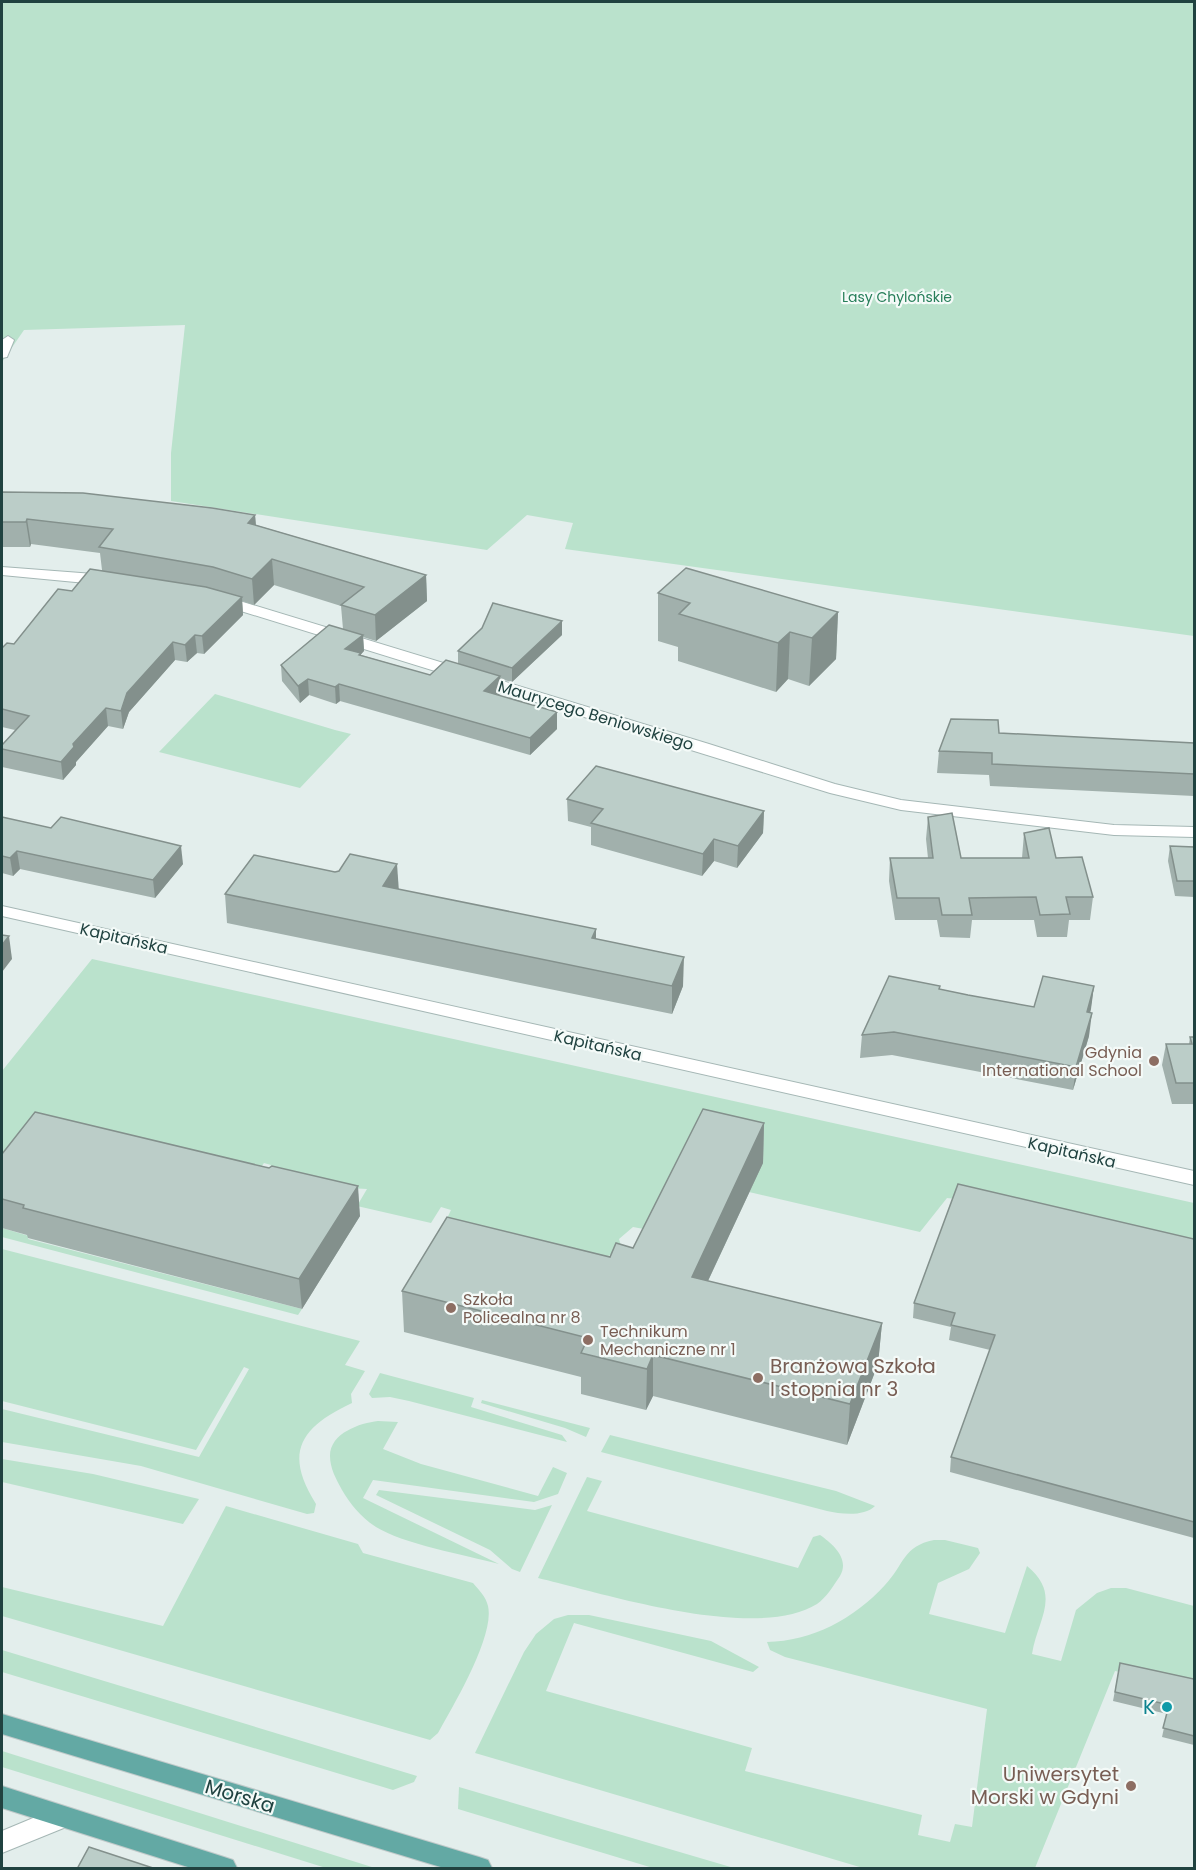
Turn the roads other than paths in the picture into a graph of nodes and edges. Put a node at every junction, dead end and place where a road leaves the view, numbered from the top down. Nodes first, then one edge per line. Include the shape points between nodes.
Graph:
1 (9, 340) dead end
2 (2, 354) edge
3 (2, 571) edge
4 (124, 582) edge
5 (210, 598) edge
6 (1194, 832) edge
7 (2, 911) edge
8 (1194, 1178) edge
9 (2, 1724) edge
10 (2, 1797) edge
11 (62, 1817) junction
12 (2, 1842) edge
13 (224, 1869) edge
14 (478, 1869) edge

1 - 2 street
3 - 4 street
5 - 6 street, Maurycego Beniowskiego via 830,788 902,806 1114,830
7 - 8 street, Kapitańska
9 - 14 main road, Morska
10 - 11 main road
11 - 12 street
11 - 13 main road

